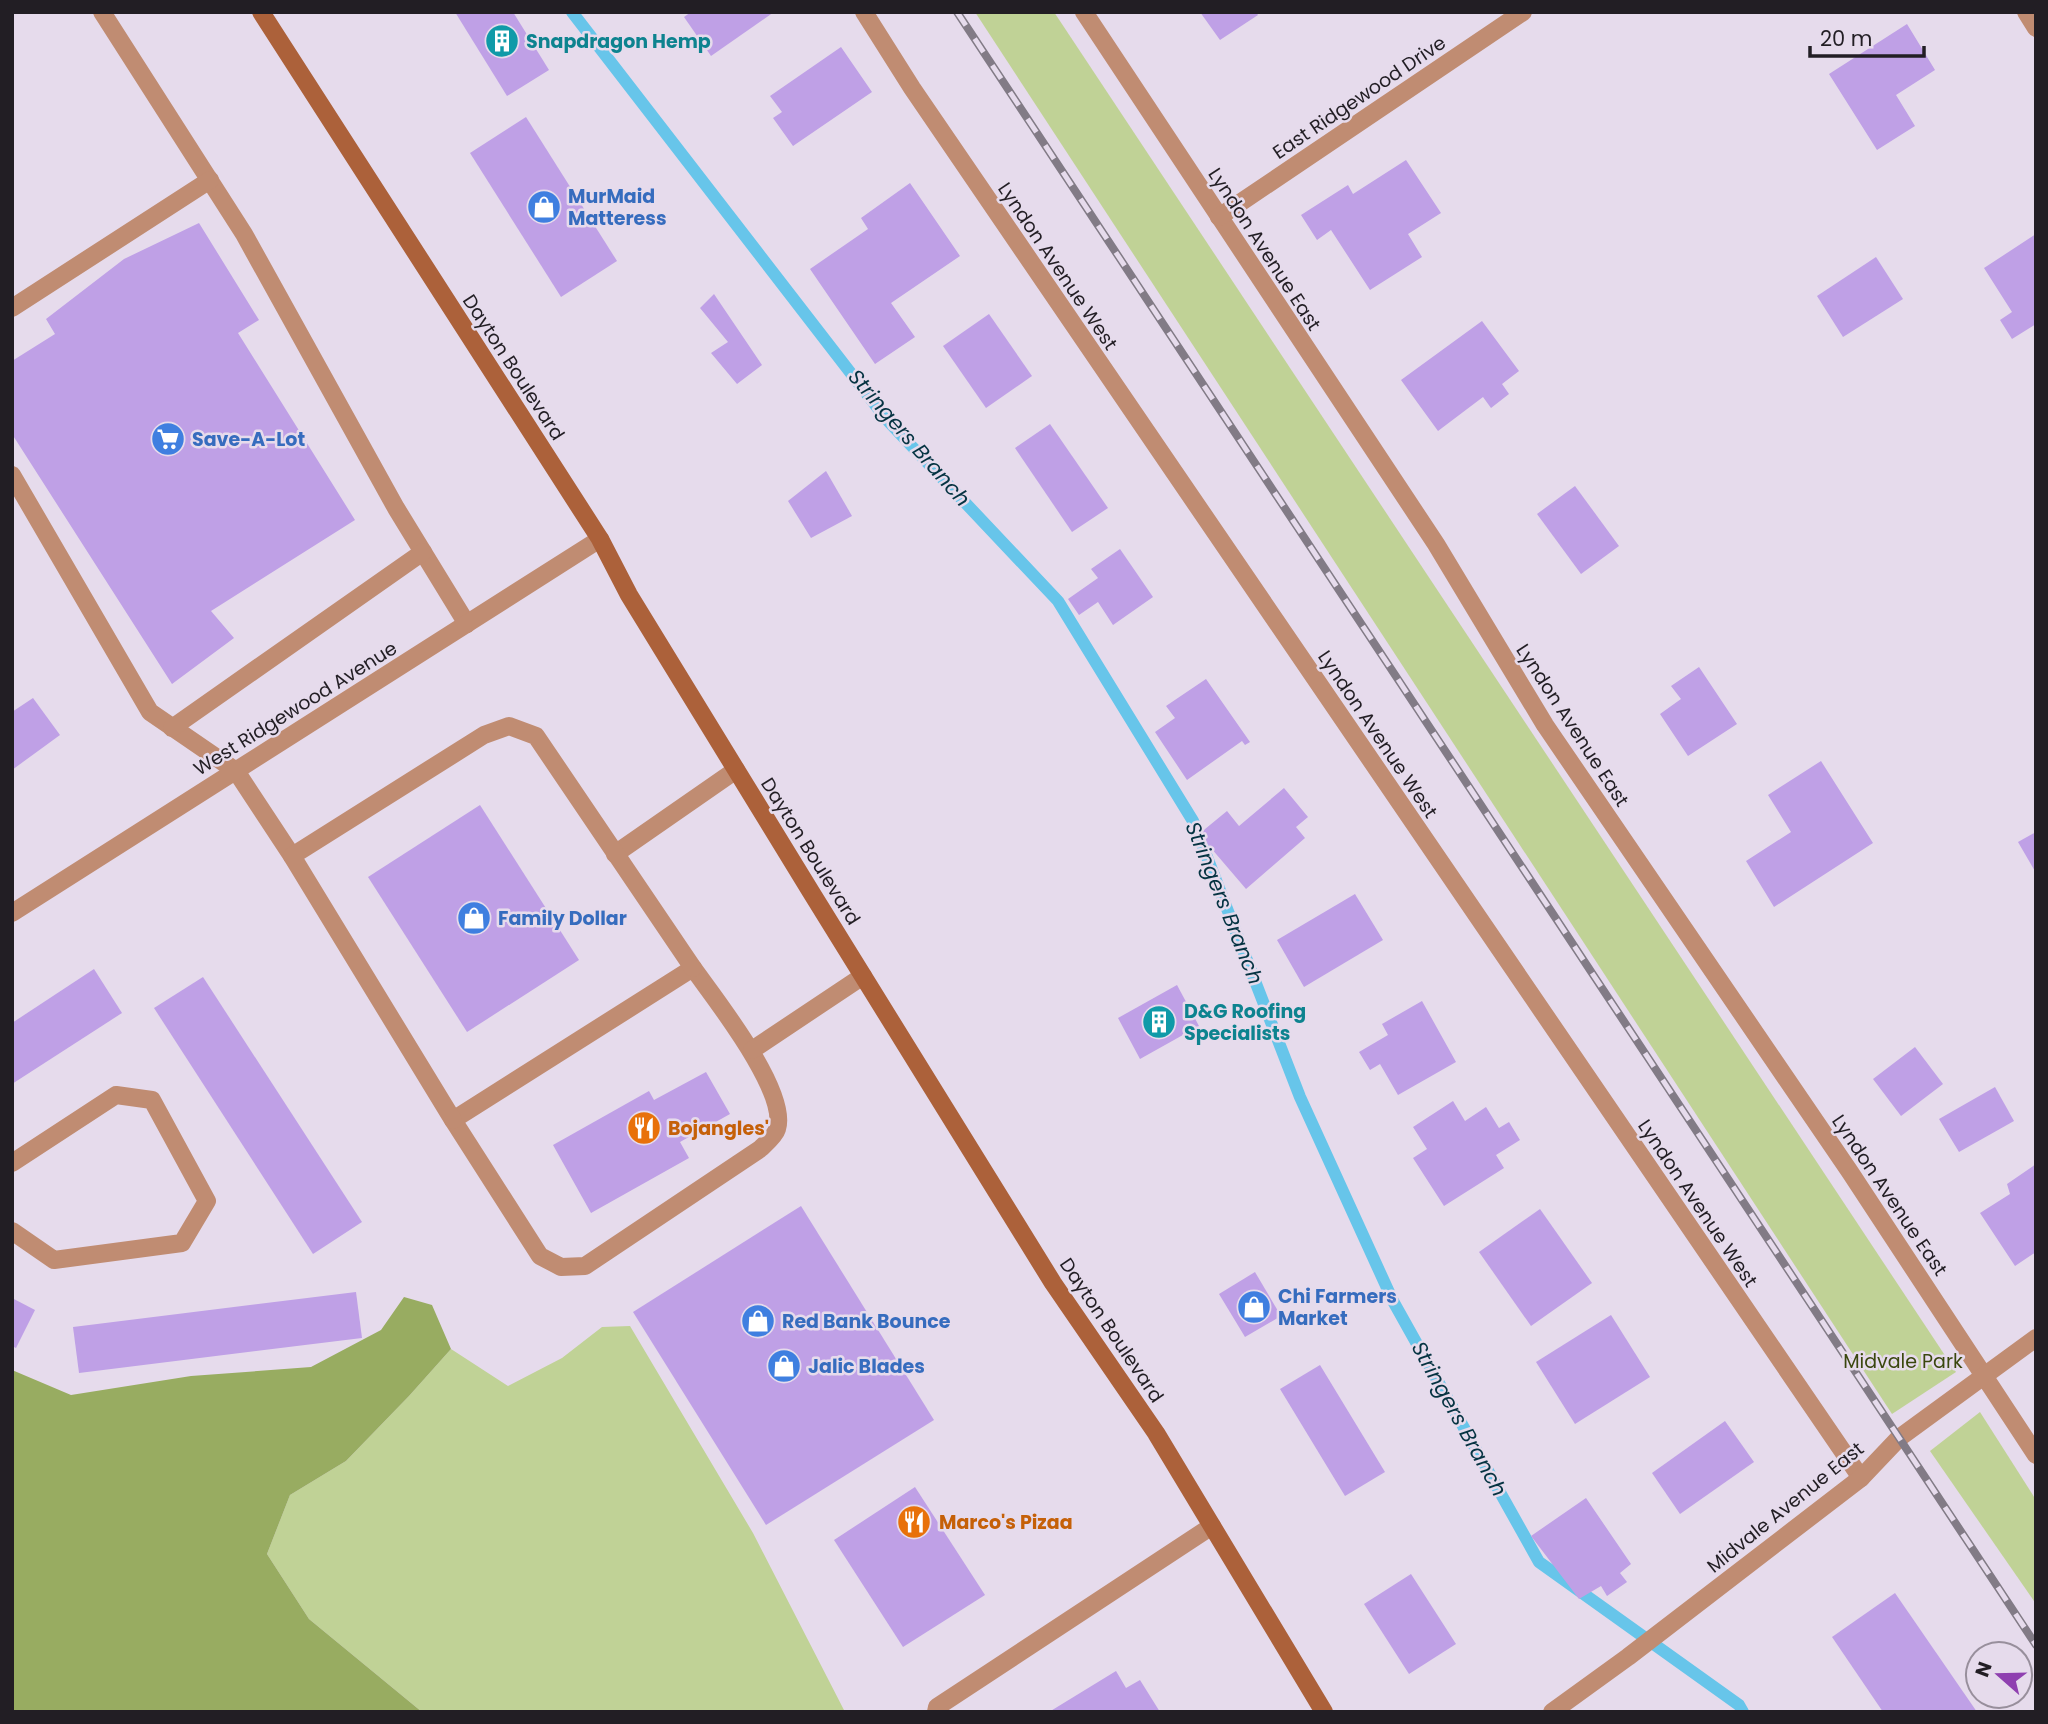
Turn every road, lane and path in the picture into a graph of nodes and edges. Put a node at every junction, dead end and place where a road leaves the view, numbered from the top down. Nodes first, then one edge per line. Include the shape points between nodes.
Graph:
1 (102, 12) edge
2 (261, 12) edge
3 (864, 12) edge
4 (1084, 12) edge
5 (1523, 12) edge
6 (2026, 12) edge
7 (2036, 28) edge
8 (210, 180) junction
9 (1219, 216) junction
10 (12, 308) edge
11 (12, 475) edge
12 (600, 539) junction
13 (423, 552) junction
14 (467, 624) junction
15 (172, 727) junction
16 (736, 770) junction
17 (236, 771) junction
18 (615, 854) junction
19 (292, 856) junction
20 (12, 912) edge
21 (693, 968) junction
22 (863, 976) junction
23 (751, 1050) junction
24 (453, 1120) junction
25 (12, 1163) edge
26 (12, 1231) edge
27 (2036, 1338) edge
28 (1986, 1377) junction
29 (2036, 1455) edge
30 (1861, 1478) junction
31 (1212, 1526) junction
32 (936, 1712) edge
33 (1324, 1712) edge
34 (1552, 1712) edge

1 - 8 street
2 - 12 main road, Dayton Boulevard
3 - 30 street, Lyndon Avenue West
4 - 9 street, Lyndon Avenue East
5 - 9 street, East Ridgewood Drive
6 - 7 street
8 - 10 street
8 - 13 street
9 - 28 street, Lyndon Avenue East via 1436,544 1545,725
11 - 15 street via 150,712
12 - 14 street, West Ridgewood Avenue
12 - 16 main road, Dayton Boulevard
13 - 14 street
13 - 15 street
14 - 17 street, West Ridgewood Avenue
15 - 17 street
16 - 18 street
16 - 22 main road, Dayton Boulevard
17 - 19 street
17 - 20 street, West Ridgewood Avenue
18 - 19 street via 536,736 509,726 484,735
18 - 21 street
19 - 24 street
21 - 23 street
21 - 24 street
22 - 23 street
22 - 31 main road, Dayton Boulevard via 1053,1283 1156,1433
23 - 24 street via 778,1107 777,1130 760,1149 584,1266 561,1267 540,1256
25 - 26 street via 116,1095 152,1100 207,1201 181,1243 54,1261
27 - 28 street, Midvale Avenue East
28 - 29 street, Lyndon Avenue East
28 - 30 street, Midvale Avenue East via 1899,1438
30 - 34 street, Midvale Avenue East
31 - 32 street via 937,1707
31 - 33 main road, Dayton Boulevard

